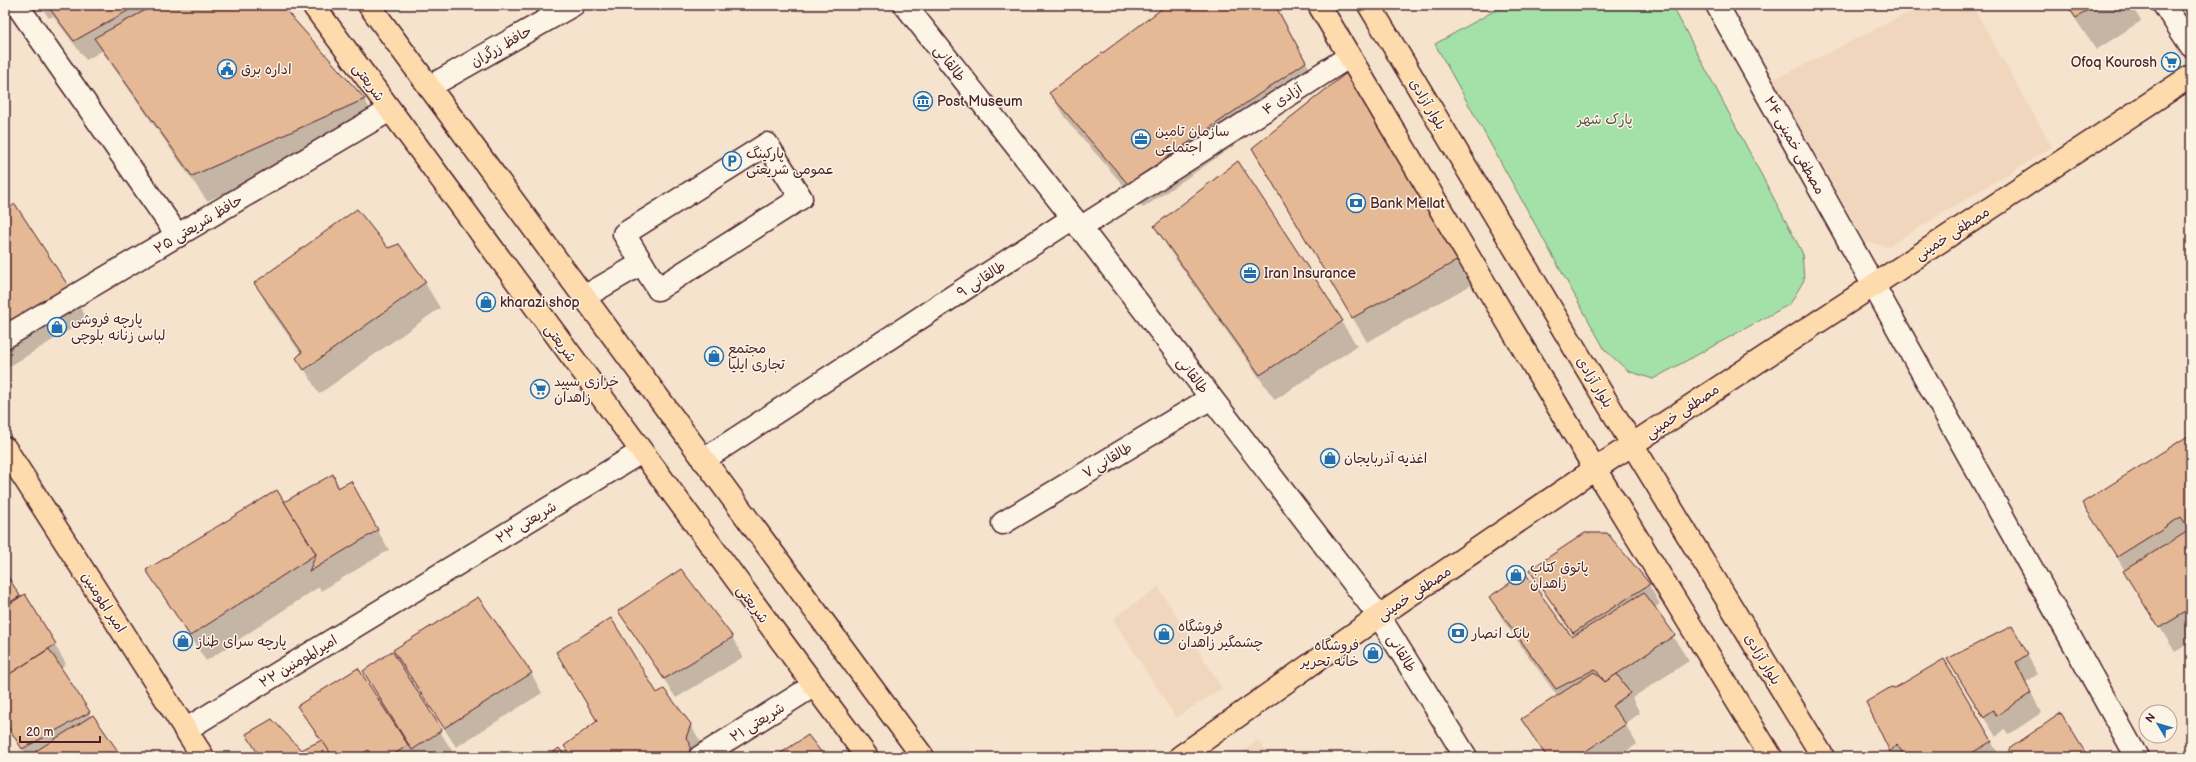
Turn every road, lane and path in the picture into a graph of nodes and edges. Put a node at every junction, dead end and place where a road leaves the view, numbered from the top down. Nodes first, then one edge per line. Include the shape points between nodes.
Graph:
1 (17, 5) edge
2 (313, 5) edge
3 (369, 5) edge
4 (572, 5) edge
5 (905, 5) edge
6 (1319, 5) edge
7 (1369, 5) edge
8 (1717, 5) edge
9 (2164, 5) edge
10 (2191, 46) edge
11 (1350, 56) junction
12 (2191, 76) edge
13 (429, 87) junction
14 (390, 110) junction
15 (1076, 223) junction
16 (178, 236) junction
17 (642, 263) junction
18 (1874, 285) junction
19 (584, 297) junction
20 (5, 337) edge
21 (1210, 398) junction
22 (1632, 444) junction
23 (5, 448) edge
24 (641, 452) junction
25 (703, 460) junction
26 (1595, 469) junction
27 (1003, 523) dead end
28 (411, 592) joint
29 (1379, 616) junction
30 (813, 686) junction
31 (185, 730) junction
32 (203, 757) edge
33 (700, 757) edge
34 (867, 757) edge
35 (923, 757) edge
36 (1180, 757) edge
37 (1466, 757) edge
38 (1771, 757) edge
39 (1822, 757) edge
40 (2137, 757) edge

1 - 16 street
2 - 14 main road, شریعتی
3 - 13 main road
4 - 13 street, حافظ زرگران
5 - 15 street, طالقانی
6 - 11 main road
7 - 22 main road, بلوار آزادی
8 - 18 street, مصطفی خمینی ۲۴
9 - 10 street
11 - 15 street, آزادی ۴ via 1215,142
11 - 26 main road
12 - 18 main road, مصطفی خمینی
13 - 19 main road
14 - 16 street, حافظ شریعتی ۲۵
14 - 24 main road, شریعتی
15 - 21 street, طالقانی
15 - 25 street, طالقانی ۹ via 888,339
16 - 20 street, حافظ شریعتی ۲۵
17 - 17 street via 624,234 767,144 801,198 658,289
17 - 19 street
18 - 22 main road, مصطفی خمینی
18 - 40 street, مصطفی خمینی ۲۴
19 - 25 main road
21 - 27 street, طالقانی ۷
21 - 29 street, طالقانی
22 - 26 main road, مصطفی خمینی
22 - 39 main road, بلوار آزادی
23 - 31 main road, امیر المومنین
24 - 28 street, شریعتی ۲۳
24 - 30 main road, شریعتی
25 - 35 main road
26 - 29 main road, مصطفی خمینی
26 - 38 main road
28 - 31 street, امیرالمومنین ۲۲
29 - 36 main road, مصطفی خمینی
29 - 37 street, طالقانی
30 - 33 street, شریعتی ۲۱
30 - 34 main road, شریعتی
31 - 32 main road, امیر المومنین

